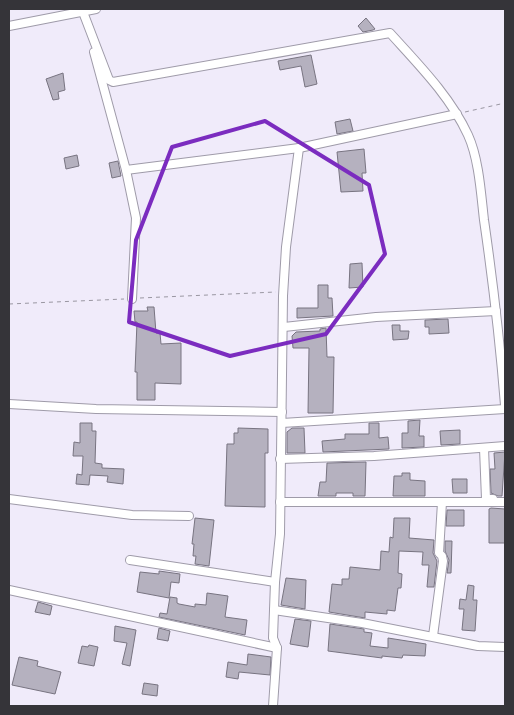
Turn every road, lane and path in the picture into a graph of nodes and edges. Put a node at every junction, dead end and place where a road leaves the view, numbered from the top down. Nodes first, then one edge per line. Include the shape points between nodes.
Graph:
1 (96, 9) edge
2 (83, 12) junction
3 (9, 26) edge
4 (505, 103) edge
5 (457, 114) junction
6 (299, 148) junction
7 (126, 170) junction
8 (283, 296) junction
9 (132, 299) junction
10 (9, 304) edge
11 (496, 311) junction
12 (284, 327) junction
13 (9, 404) edge
14 (505, 405) edge
15 (505, 409) edge
16 (282, 412) junction
17 (282, 423) junction
18 (505, 446) edge
19 (484, 448) junction
20 (280, 459) junction
21 (9, 499) edge
22 (505, 501) edge
23 (280, 502) junction
24 (442, 502) junction
25 (190, 516) dead end
26 (130, 560) dead end
27 (275, 582) junction
28 (9, 590) edge
29 (274, 610) junction
30 (433, 636) junction
31 (505, 647) edge
32 (277, 648) junction
33 (273, 706) edge

1 - 2 street
2 - 3 street
2 - 5 street via 109,80 113,82 390,33
2 - 7 street
4 - 5 path
5 - 6 street
5 - 11 street via 469,136 479,181
6 - 7 street
6 - 8 street
7 - 9 street via 136,218
8 - 9 path via 273,291
8 - 12 street
9 - 10 path
11 - 12 street via 376,317
11 - 14 street
12 - 16 street
13 - 16 street via 96,410
15 - 17 street
16 - 17 street
17 - 20 street
18 - 19 street
19 - 20 street
19 - 22 street via 486,499
20 - 23 street
21 - 25 street via 132,515
22 - 24 street
23 - 24 street
23 - 27 street
24 - 30 street via 439,553 443,561
26 - 27 street
27 - 29 street
28 - 32 street
29 - 30 street
29 - 32 street via 273,638
30 - 31 street via 478,646
32 - 33 street

